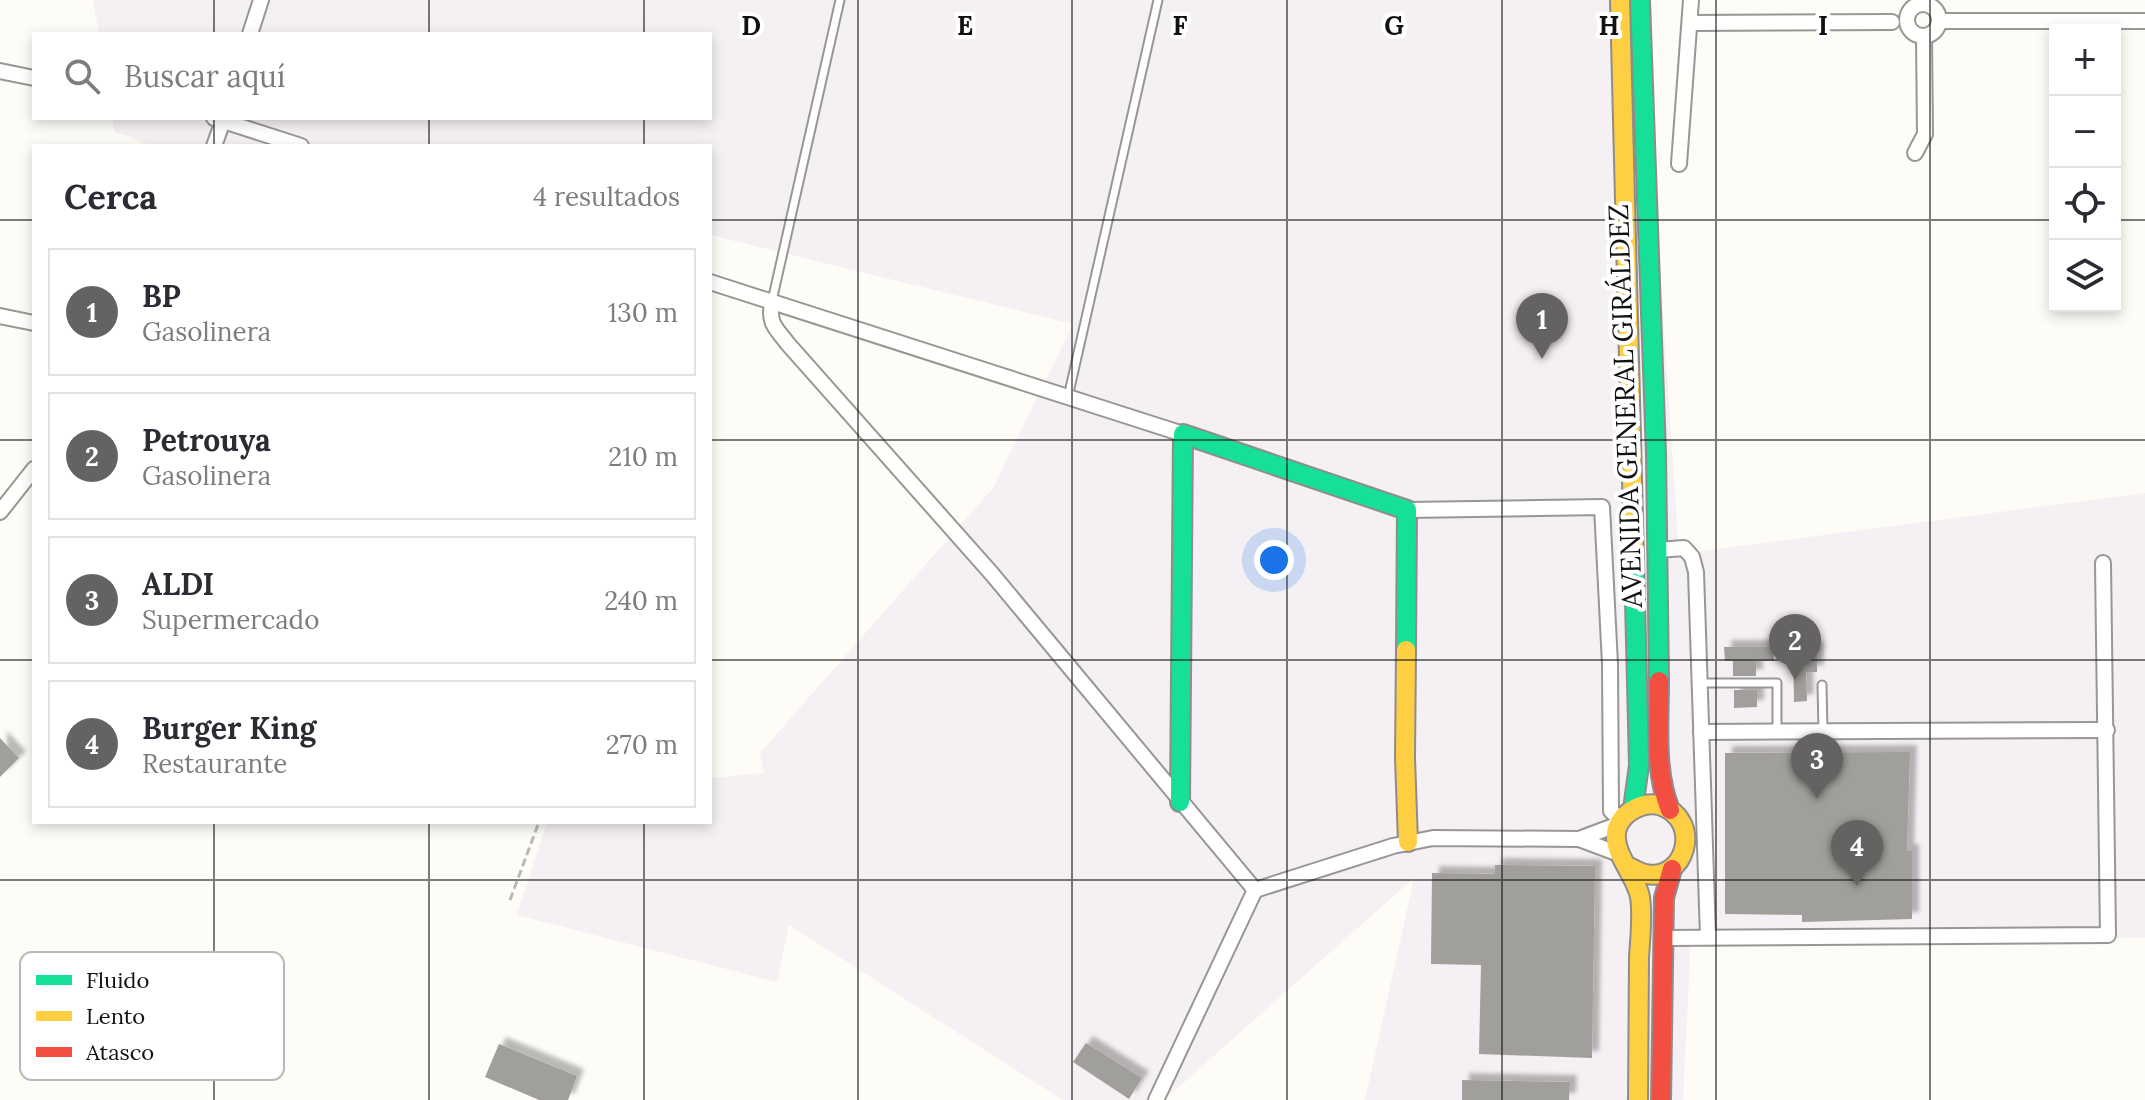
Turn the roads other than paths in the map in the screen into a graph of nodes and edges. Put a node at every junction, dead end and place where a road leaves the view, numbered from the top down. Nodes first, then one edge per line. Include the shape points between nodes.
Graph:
1 (261, 0) edge
2 (840, 0) edge
3 (1158, 0) edge
4 (1620, 0) edge
5 (1640, 0) edge
6 (1691, 0) edge
7 (1934, 10) edge
8 (1907, 20) junction
9 (2145, 21) edge
10 (1691, 23) junction
11 (251, 32) edge
12 (1928, 35) junction
13 (0, 71) edge
14 (32, 78) edge
15 (220, 120) edge
16 (223, 120) edge
17 (214, 144) edge
18 (295, 144) edge
19 (1915, 153) dead end
20 (1679, 164) dead end
21 (712, 283) edge
22 (772, 303) junction
23 (0, 316) edge
24 (32, 323) edge
25 (1068, 397) junction
26 (1183, 434) junction
27 (32, 472) edge
28 (1407, 510) junction
29 (0, 512) edge
30 (1658, 550) junction
31 (2103, 563) dead end
32 (1699, 683) junction
33 (1822, 685) dead end
34 (2107, 730) junction
35 (1823, 731) junction
36 (1701, 732) junction
37 (1777, 732) junction
38 (1180, 802) junction
39 (1670, 810) junction
40 (1617, 819) junction
41 (1695, 833) junction
42 (1579, 839) junction
43 (1408, 842) junction
44 (1624, 861) junction
45 (1672, 869) junction
46 (1255, 890) junction
47 (1708, 937) junction
48 (1664, 938) junction
49 (1156, 1100) edge
50 (1638, 1100) edge
51 (1661, 1100) edge

1 - 11 street
2 - 22 lane
3 - 25 lane
4 - 40 main road, AVENIDA GENERAL GIRÁLDEZ via 1639,765
5 - 30 main road, AVENIDA GENERAL GIRÁLDEZ
6 - 10 street
7 - 8 street via 1915,6
7 - 9 street
7 - 12 street
8 - 10 street
8 - 12 street via 1914,34
10 - 20 street
12 - 19 street via 1925,134
13 - 14 street
15 - 17 street
16 - 18 street
21 - 22 street
22 - 25 street
22 - 38 street via 771,323 788,344 992,574
23 - 24 street
25 - 26 street
26 - 28 main road
26 - 38 main road
27 - 29 street
28 - 40 street via 1602,507
28 - 43 main road
30 - 32 street via 1684,548 1692,557
30 - 39 main road, AVENIDA GENERAL GIRÁLDEZ via 1660,765
31 - 34 street
32 - 36 street
32 - 37 lane via 1777,683
33 - 35 lane
34 - 35 street
34 - 47 street via 2108,935
35 - 37 street
36 - 37 street
36 - 41 street
38 - 46 street
39 - 40 main road via 1653,804
39 - 41 main road
40 - 42 street
40 - 44 main road via 1616,839
41 - 45 main road
41 - 47 street via 1707,860
42 - 43 street via 1447,837
42 - 44 street
43 - 46 street
44 - 45 main road via 1639,873
44 - 50 main road via 1638,884 1641,918
45 - 48 main road via 1664,898
46 - 49 street
47 - 48 street
48 - 51 main road

